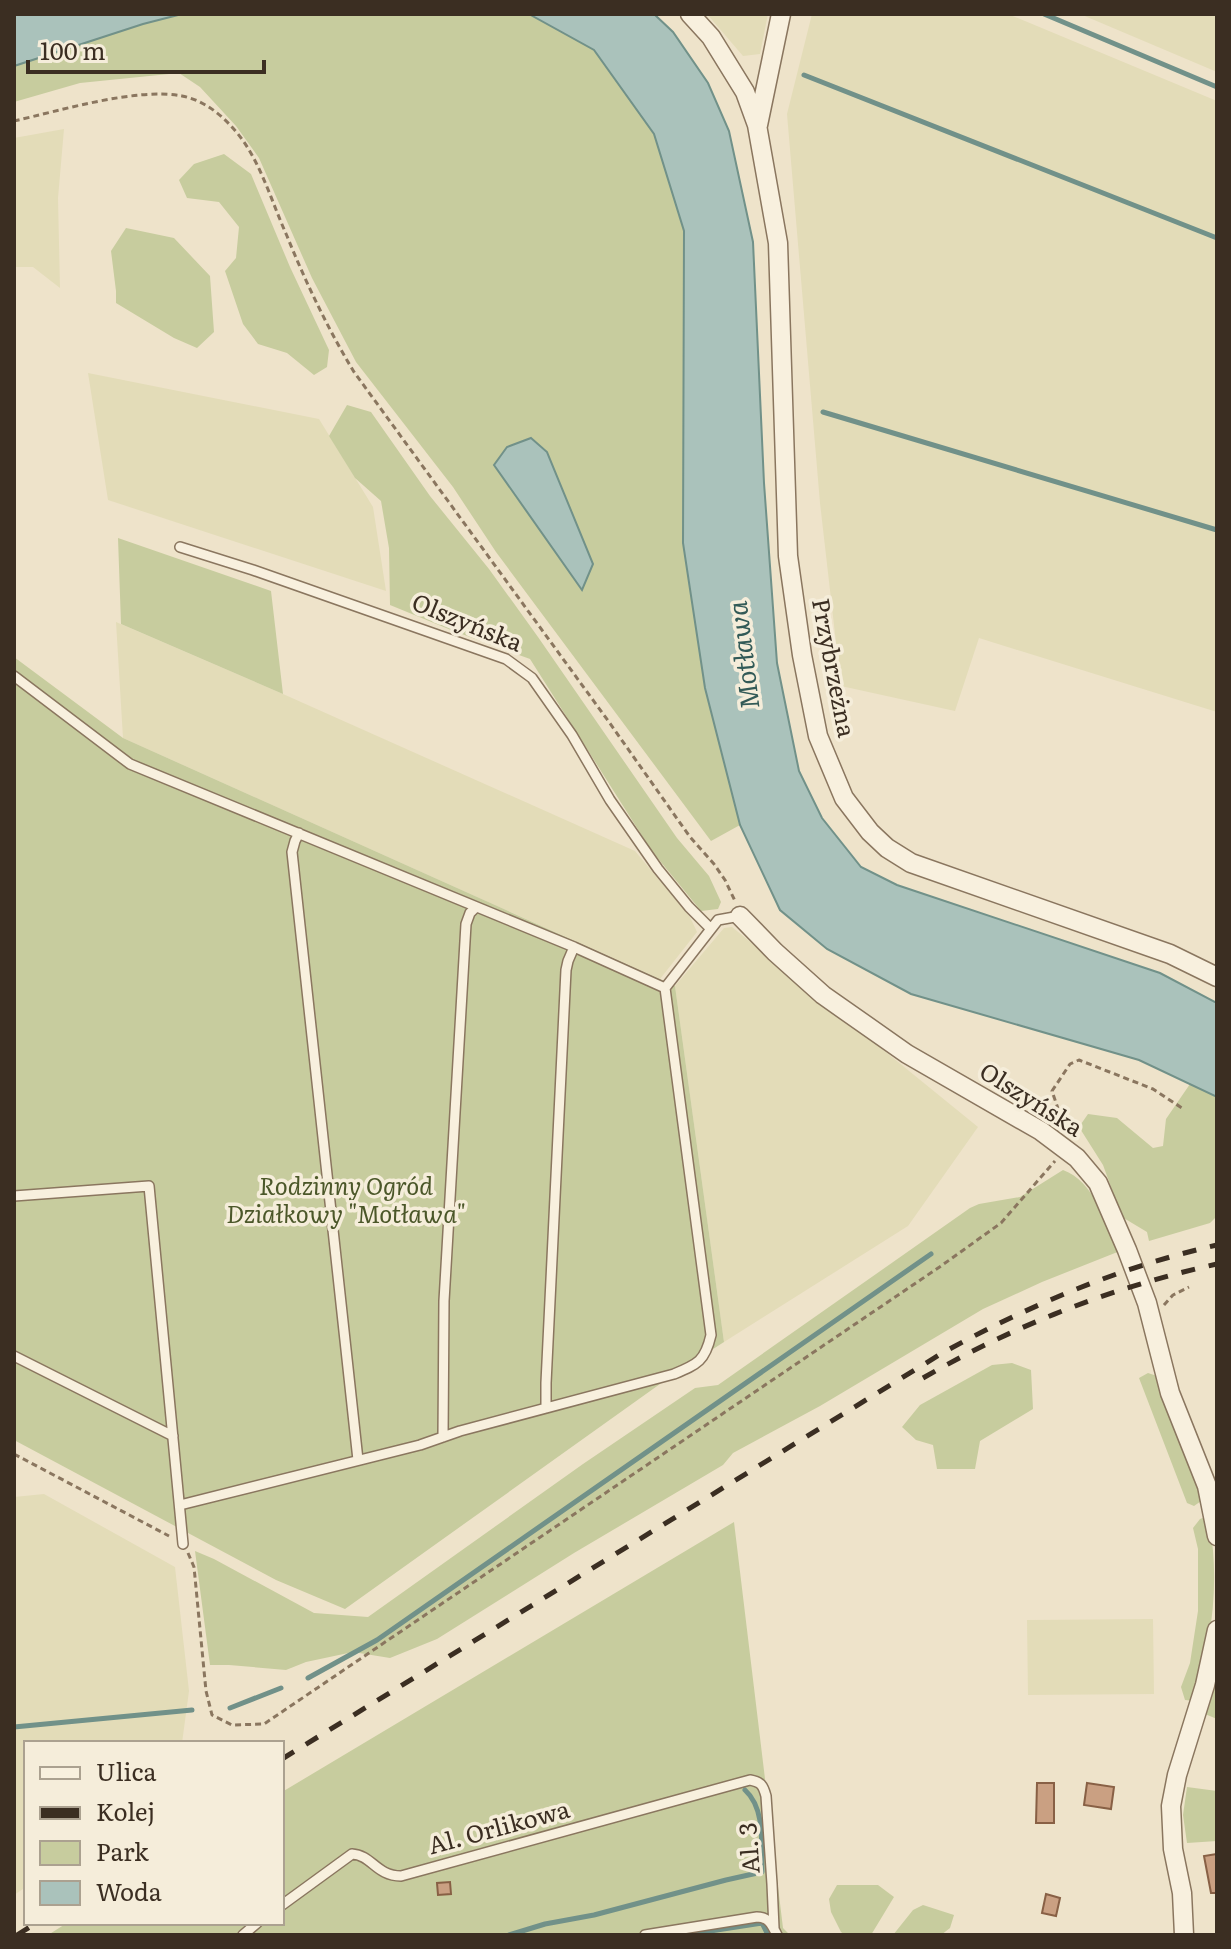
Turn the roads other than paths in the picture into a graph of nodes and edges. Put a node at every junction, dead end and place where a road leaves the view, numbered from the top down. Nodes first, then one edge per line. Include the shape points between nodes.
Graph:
1 (690, 14) edge
2 (781, 14) edge
3 (757, 125) junction
4 (180, 547) dead end
5 (14, 676) edge
6 (299, 833) junction
7 (476, 907) junction
8 (740, 916) joint
9 (711, 929) junction
10 (574, 947) junction
11 (1217, 977) edge
12 (666, 985) junction
13 (14, 1196) edge
14 (14, 1356) edge
15 (546, 1408) junction
16 (173, 1436) junction
17 (443, 1437) junction
18 (358, 1460) junction
19 (180, 1505) junction
20 (1217, 1536) edge
21 (183, 1544) road end
22 (1217, 1630) edge
23 (744, 1781) joint
24 (284, 1904) edge
25 (775, 1932) edge
26 (645, 1935) edge
27 (1184, 1935) edge

1 - 3 street, Przybrzeżna via 745,92
2 - 3 street, Przybrzeżna
3 - 11 street, Przybrzeżna via 778,243 788,556 818,736 844,798 870,832 911,863 1170,954
4 - 9 lane, Olszyńska via 506,659 532,678 658,869
5 - 6 lane via 130,764
6 - 7 lane
6 - 18 lane via 292,852
7 - 10 lane
7 - 17 lane via 468,917 465,940 444,1301
8 - 9 lane via 718,920
8 - 20 street, Olszyńska via 823,995 907,1054 1066,1140 1098,1183 1127,1250 1170,1393 1207,1486
9 - 12 lane
10 - 12 lane
10 - 15 lane via 566,970
12 - 15 lane via 711,1335 707,1352 697,1365 674,1374
13 - 16 lane via 149,1186
14 - 16 lane
15 - 17 lane
16 - 19 lane
17 - 18 lane
18 - 19 lane
19 - 21 lane
22 - 27 street via 1171,1806
23 - 24 lane, Al. Orlikowa via 401,1876 352,1854
23 - 25 lane, Al. 3 via 760,1783 766,1796
25 - 26 lane via 771,1922 757,1917

